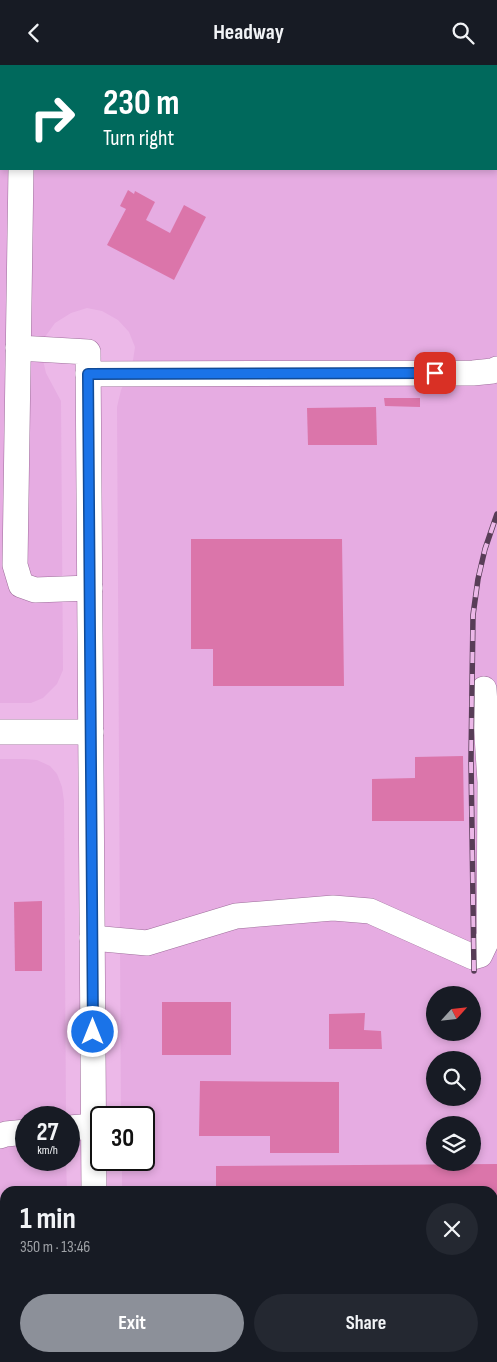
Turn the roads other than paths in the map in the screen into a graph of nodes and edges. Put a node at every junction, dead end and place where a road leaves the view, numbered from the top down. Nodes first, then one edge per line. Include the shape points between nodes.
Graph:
1 (21, 170) edge
2 (18, 348) junction
3 (88, 363) junction
4 (497, 369) edge
5 (90, 588) junction
6 (484, 689) dead end
7 (0, 732) edge
8 (91, 732) junction
9 (92, 938) junction
10 (94, 1106) edge
11 (15, 1133) edge
12 (0, 1136) edge
13 (94, 1171) edge
14 (94, 1186) edge

1 - 2 street
2 - 3 street
2 - 5 street via 15,565 19,579 21,585 34,590
3 - 4 street via 473,373
3 - 5 street
5 - 8 street
6 - 9 street via 490,782 489,936 480,955 473,957 370,911 333,908 236,916 147,943
7 - 8 street
8 - 9 street
9 - 10 street
11 - 12 street
13 - 14 street

